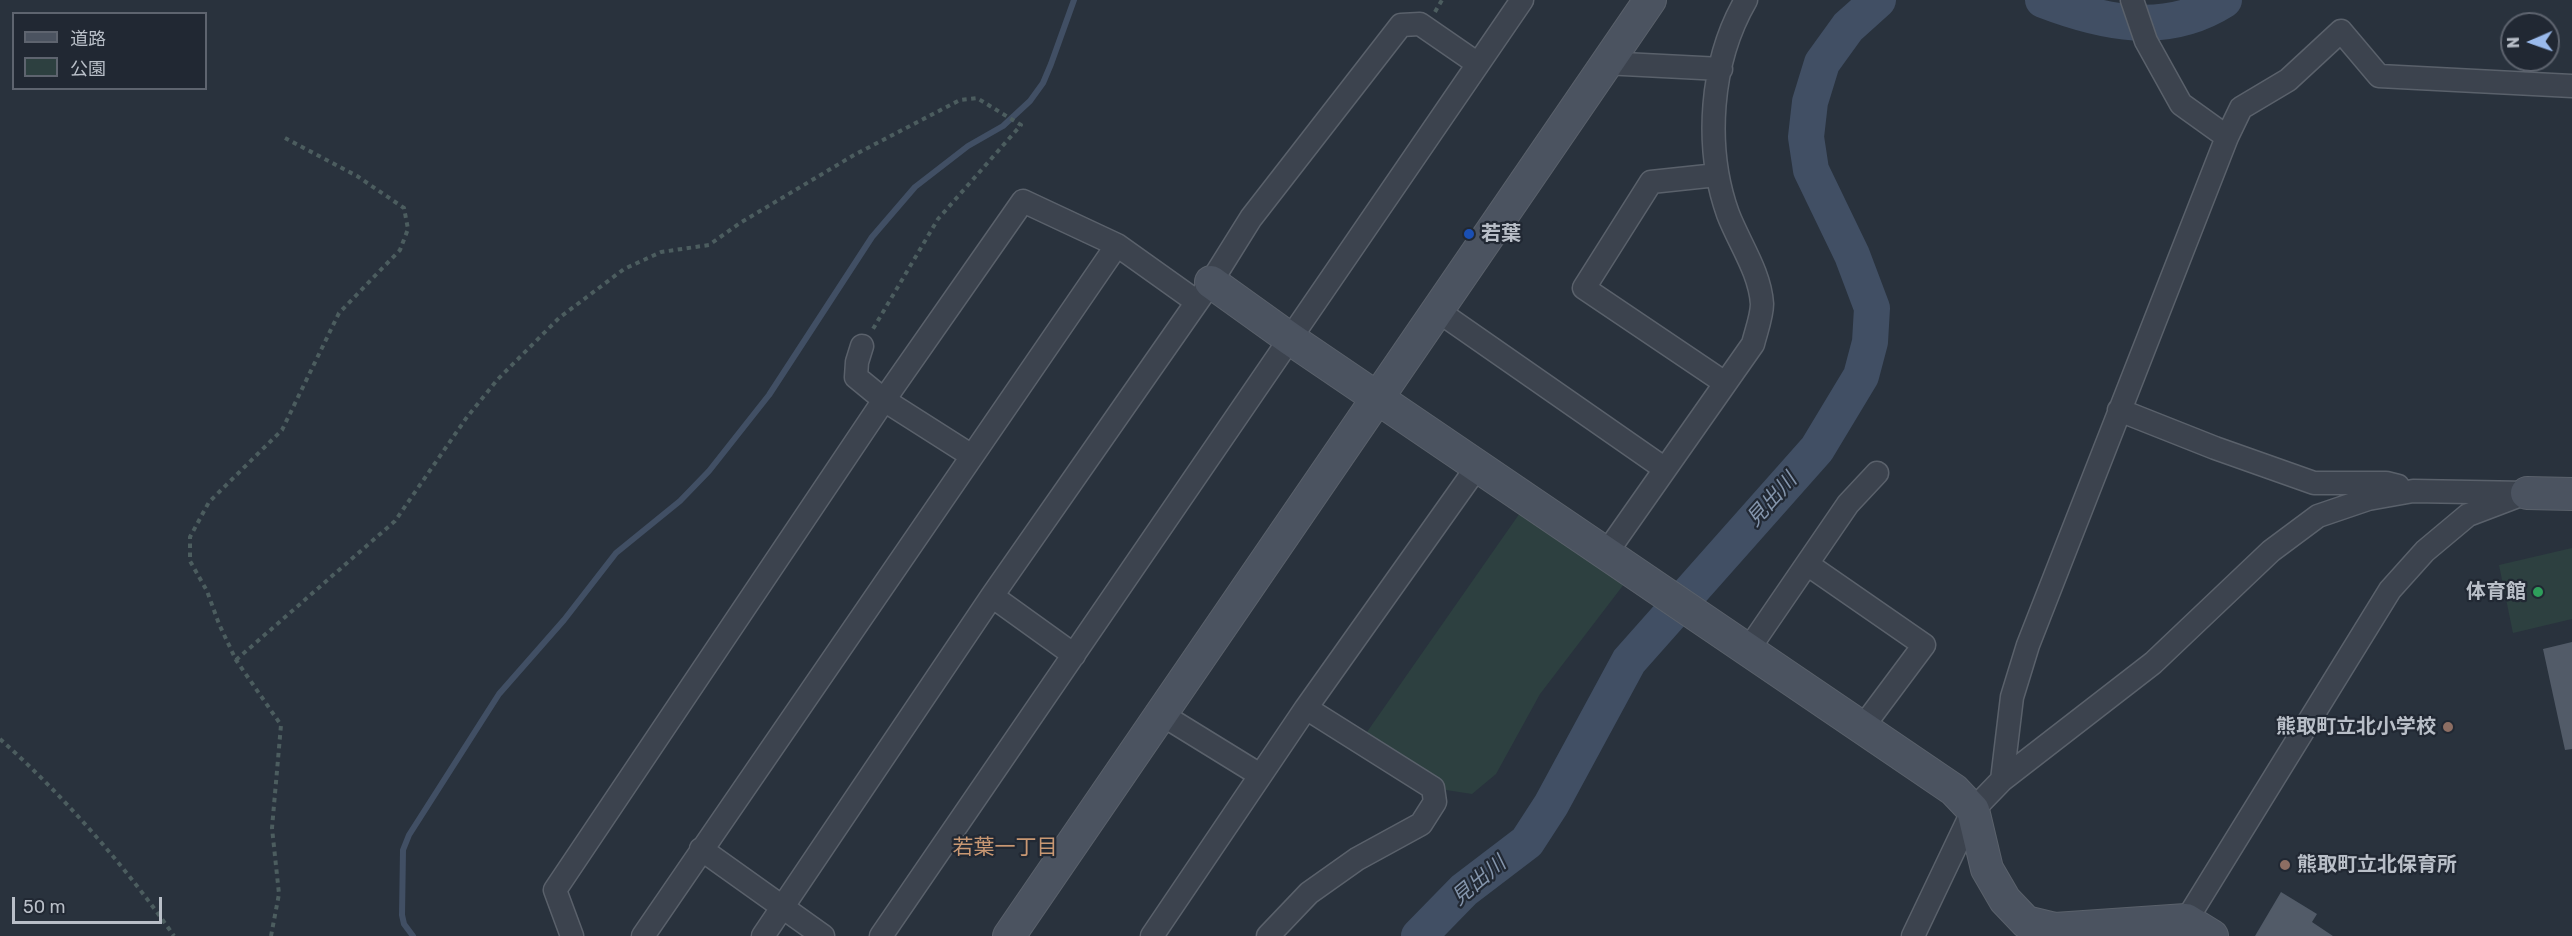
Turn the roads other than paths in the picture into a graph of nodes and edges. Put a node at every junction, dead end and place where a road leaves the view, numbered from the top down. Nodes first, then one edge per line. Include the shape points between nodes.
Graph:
1 (1522, 0) edge
2 (1650, 0) edge
3 (1746, 0) edge
4 (2132, 0) edge
5 (1604, 63) junction
6 (1478, 64) junction
7 (1721, 69) junction
8 (2572, 86) edge
9 (2226, 137) junction
10 (1717, 175) junction
11 (1118, 245) junction
12 (1204, 292) junction
13 (1438, 311) junction
14 (1289, 338) junction
15 (862, 346) road end
16 (1725, 383) junction
17 (1379, 398) junction
18 (884, 400) junction
19 (2119, 410) junction
20 (972, 456) junction
21 (1478, 467) junction
22 (1665, 469) junction
23 (1877, 472) dead end
24 (2414, 491) junction
25 (2527, 493) junction
26 (2572, 494) edge
27 (1607, 552) junction
28 (1807, 564) junction
29 (992, 596) junction
30 (1748, 650) junction
31 (1074, 655) junction
32 (1306, 708) junction
33 (1161, 714) junction
34 (1862, 728) junction
35 (1260, 775) junction
36 (2002, 780) junction
37 (1973, 810) junction
38 (701, 849) junction
39 (782, 908) junction
40 (2181, 928) edge
41 (572, 936) edge
42 (643, 936) edge
43 (763, 936) edge
44 (823, 936) edge
45 (881, 936) edge
46 (1009, 936) edge
47 (1152, 936) edge
48 (1268, 936) edge
49 (1913, 936) edge
50 (2212, 936) edge

1 - 6 street
2 - 5 street
3 - 7 street
4 - 9 street via 2146,41 2181,104
5 - 7 street
5 - 13 street
6 - 12 street via 1420,24 1401,25 1251,218
6 - 14 street
7 - 10 street via 1714,110
8 - 9 street via 2379,76 2341,31 2288,80 2241,108
9 - 19 street
10 - 16 street via 1728,214 1758,282 1762,306 1753,344
10 - 16 street via 1652,182 1584,288
11 - 12 street
11 - 18 street via 1023,201
11 - 20 street
12 - 14 street
12 - 29 street
13 - 17 street
13 - 22 street
14 - 17 street
14 - 31 street
15 - 18 street via 856,377
16 - 22 street
17 - 21 street
17 - 33 street
18 - 20 street
18 - 41 street via 555,890
19 - 24 street via 2314,483 2386,483
19 - 36 street via 2028,645 2012,697
20 - 38 street
21 - 27 street
21 - 32 street
22 - 27 street
23 - 28 street via 1848,504
24 - 25 street
24 - 36 street via 2368,499 2318,516 2271,551 2153,663
25 - 26 street
25 - 40 street via 2468,514 2425,551 2390,590
27 - 30 street
28 - 30 street
28 - 34 street via 1924,645
29 - 31 street
29 - 39 street
30 - 34 street
31 - 45 street
32 - 35 street
32 - 48 street via 1434,788 1435,802 1421,824 1357,859 1309,893
33 - 35 street
33 - 46 street
34 - 37 street via 1954,790
35 - 47 street
36 - 37 street
37 - 40 street via 1987,869 2005,900 2026,922 2055,929
37 - 49 street
38 - 39 street
38 - 42 street
39 - 43 street
39 - 44 street
40 - 50 street

